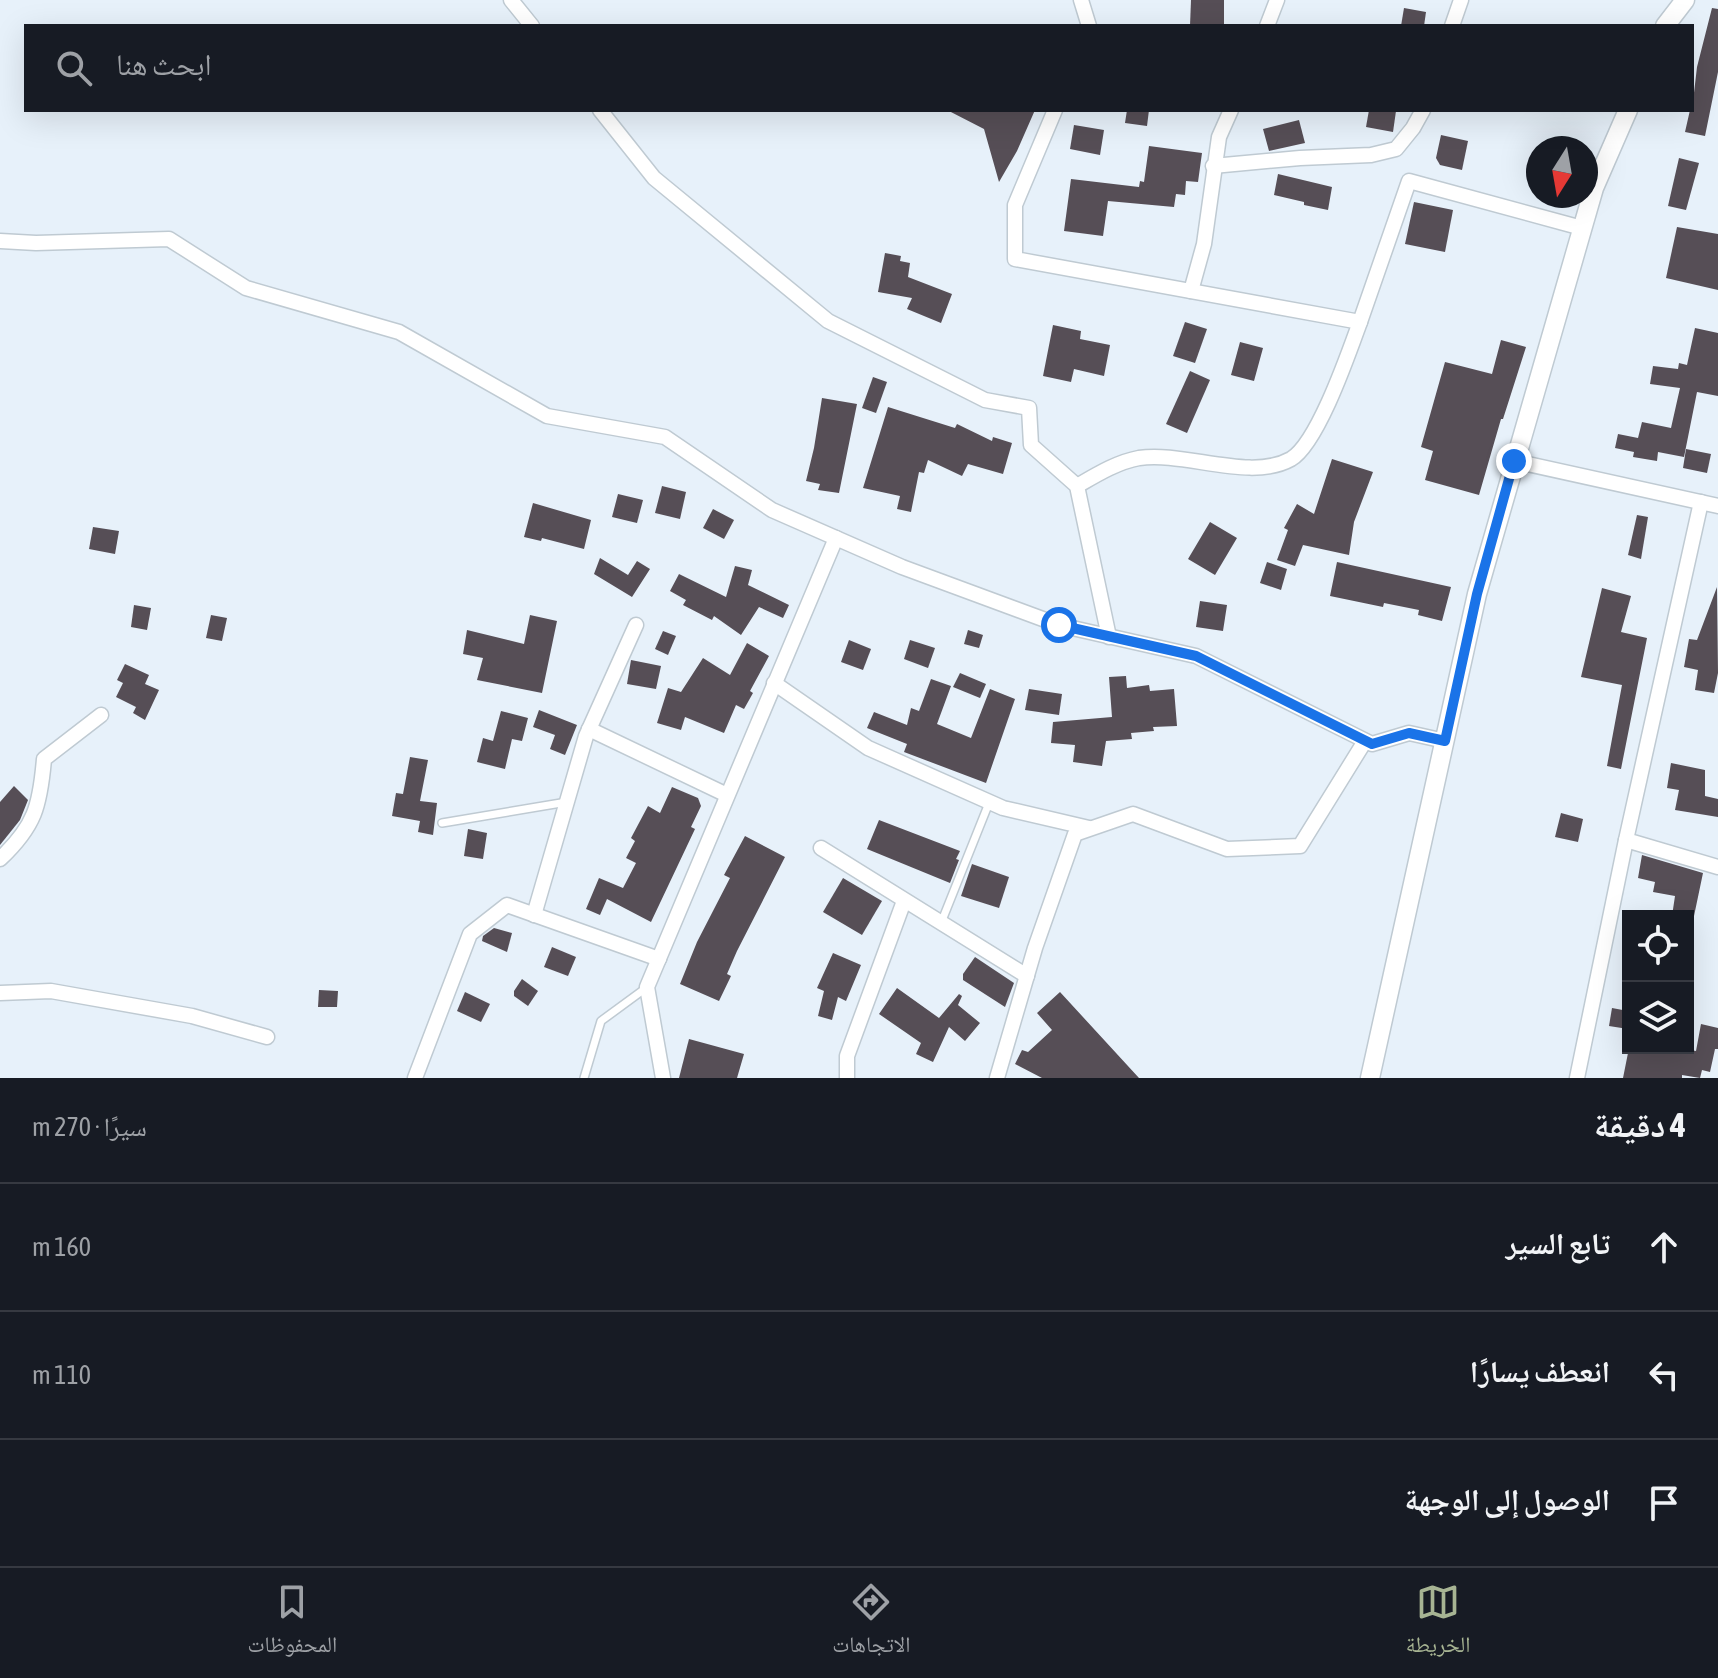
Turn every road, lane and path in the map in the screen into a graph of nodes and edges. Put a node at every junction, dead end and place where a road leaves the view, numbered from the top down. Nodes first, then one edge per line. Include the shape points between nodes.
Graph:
1 (511, 0) edge
2 (1081, 0) edge
3 (1277, 0) edge
4 (1461, 0) edge
5 (1685, 0) edge
6 (530, 24) edge
7 (1088, 24) edge
8 (1268, 24) edge
9 (1453, 24) edge
10 (1667, 24) edge
11 (602, 112) edge
12 (1054, 112) edge
13 (1230, 112) edge
14 (1422, 112) edge
15 (1627, 112) edge
16 (1213, 166) junction
17 (1582, 228) junction
18 (0, 241) edge
19 (1191, 291) junction
20 (1360, 322) junction
21 (1514, 461) junction
22 (1077, 486) junction
23 (1701, 502) junction
24 (1718, 506) edge
25 (836, 538) junction
26 (636, 625) dead end
27 (1109, 637) junction
28 (774, 683) junction
29 (101, 715) dead end
30 (589, 729) junction
31 (1365, 741) junction
32 (1445, 741) junction
33 (727, 795) junction
34 (567, 802) junction
35 (989, 802) junction
36 (442, 823) dead end
37 (1090, 829) junction
38 (1626, 840) junction
39 (821, 848) dead end
40 (0, 859) edge
41 (1718, 867) edge
42 (904, 901) junction
43 (534, 915) junction
44 (941, 923) junction
45 (659, 959) junction
46 (1027, 976) junction
47 (647, 987) junction
48 (0, 993) edge
49 (267, 1037) dead end
50 (415, 1078) edge
51 (584, 1078) edge
52 (663, 1078) edge
53 (847, 1078) edge
54 (997, 1078) edge
55 (1370, 1078) edge
56 (1577, 1078) edge

1 - 6 street
2 - 7 street
3 - 8 street
4 - 9 street
5 - 10 street
11 - 22 street via 654,178 828,321 985,400 1029,408 1031,445
12 - 19 street via 1015,205 1015,259
13 - 16 street
14 - 16 street via 1396,149
15 - 17 street
16 - 19 street via 1204,244
17 - 20 street via 1409,181
17 - 21 street
18 - 25 street via 169,239 246,288 399,332 547,416 665,437 772,510
19 - 20 street
20 - 22 street via 1341,376 1309,439 1293,458 1268,467 1137,459
21 - 23 street
21 - 32 street via 1477,594
22 - 27 street
23 - 24 street
23 - 38 street
25 - 27 street via 1059,625
25 - 28 street
26 - 30 street
27 - 31 street via 1196,656
28 - 33 street
28 - 35 street via 868,748
29 - 40 street via 44,759 40,803 18,843
30 - 33 street
30 - 34 street
31 - 32 street via 1372,744 1409,733
31 - 37 street via 1300,846 1227,849 1133,814
32 - 55 street
33 - 45 street
34 - 36 lane
34 - 43 street
35 - 37 street
35 - 44 lane
37 - 46 street via 1075,834
38 - 41 street
38 - 56 street
39 - 42 street
42 - 44 street
42 - 53 street via 847,1056
43 - 45 street
43 - 50 street via 507,905 470,934
44 - 46 street
45 - 47 street
46 - 54 street
47 - 51 lane via 601,1021
47 - 52 street
48 - 49 street via 51,991 192,1016

